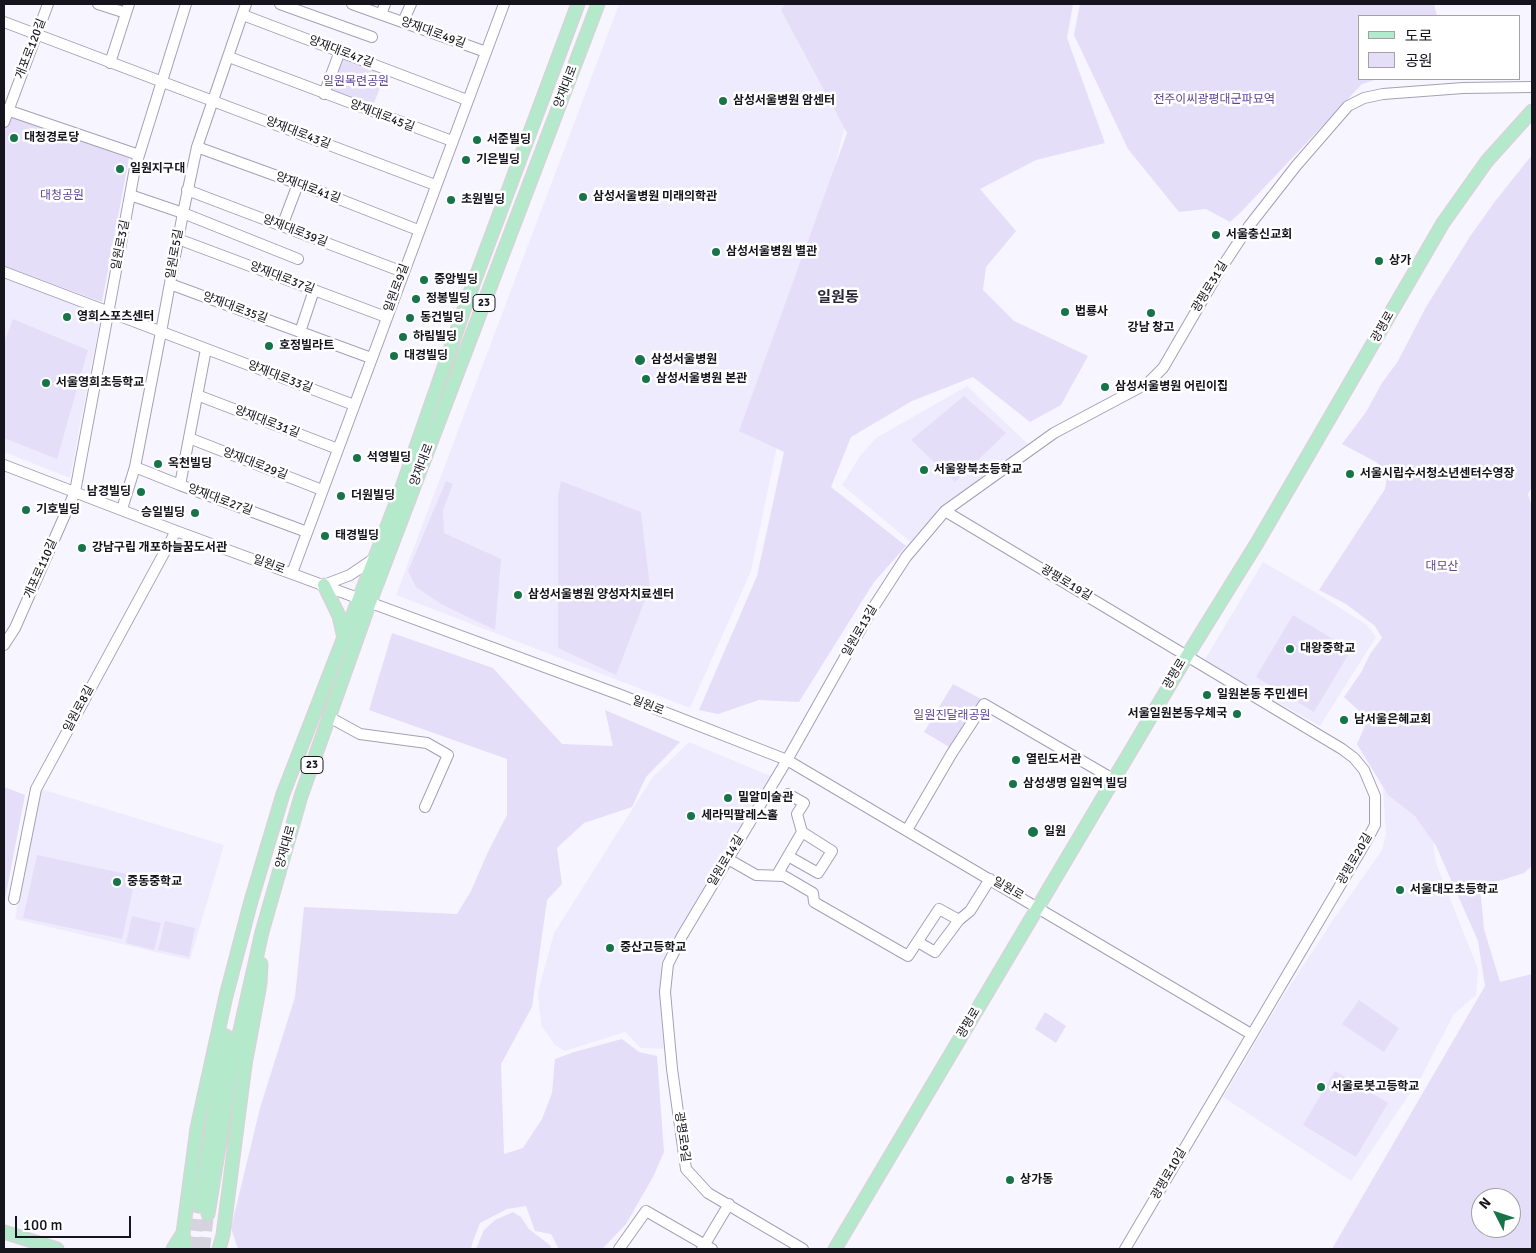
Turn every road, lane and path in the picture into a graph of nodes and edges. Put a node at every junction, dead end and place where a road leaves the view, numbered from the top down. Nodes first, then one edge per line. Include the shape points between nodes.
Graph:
1 (48, 4) edge
2 (98, 4) edge
3 (186, 4) edge
4 (246, 4) edge
5 (280, 4) edge
6 (352, 4) edge
7 (385, 4) edge
8 (411, 4) edge
9 (503, 4) edge
10 (578, 4) edge
11 (598, 4) edge
12 (127, 9) edge
13 (381, 14) junction
14 (243, 15) junction
15 (4, 22) edge
16 (403, 22) junction
17 (36, 35) junction
18 (372, 37) dead end
19 (340, 52) junction
20 (486, 52) junction
21 (229, 57) junction
22 (110, 62) junction
23 (161, 82) junction
24 (1532, 87) edge
25 (324, 94) junction
26 (467, 100) junction
27 (214, 102) junction
28 (6, 110) edge
29 (1532, 111) edge
30 (4, 122) edge
31 (452, 142) junction
32 (197, 147) junction
33 (139, 156) junction
34 (298, 184) junction
35 (435, 185) junction
36 (187, 190) junction
37 (130, 195) junction
38 (182, 213) junction
39 (282, 226) junction
40 (418, 230) junction
41 (178, 239) junction
42 (298, 259) dead end
43 (4, 272) edge
44 (403, 272) junction
45 (170, 284) junction
46 (314, 290) junction
47 (107, 311) junction
48 (386, 318) junction
49 (161, 332) junction
50 (300, 332) junction
51 (206, 349) junction
52 (371, 358) junction
53 (197, 395) junction
54 (354, 405) junction
55 (189, 438) junction
56 (338, 449) junction
57 (4, 465) edge
58 (135, 466) junction
59 (180, 485) junction
60 (322, 490) junction
61 (75, 492) junction
62 (122, 509) junction
63 (945, 511) junction
64 (176, 531) junction
65 (306, 532) junction
66 (375, 558) junction
67 (292, 573) junction
68 (324, 585) junction
69 (365, 600) junction
70 (344, 639) junction
71 (4, 645) edge
72 (1187, 656) junction
73 (329, 717) junction
74 (787, 760) junction
75 (1113, 779) junction
76 (788, 794) dead end
77 (425, 807) dead end
78 (907, 830) junction
79 (802, 832) junction
80 (788, 856) junction
81 (728, 859) junction
82 (777, 876) junction
83 (990, 879) junction
84 (14, 899) dead end
85 (251, 901) junction
86 (1038, 907) junction
87 (959, 920) junction
88 (262, 932) junction
89 (918, 942) junction
90 (668, 964) joint
91 (1251, 1034) junction
92 (1212, 1099) joint
93 (729, 1204) junction
94 (4, 1232) edge
95 (183, 1233) junction
96 (223, 1235) junction
97 (790, 1246) edge
98 (706, 1248) edge
99 (56, 1249) edge
100 (173, 1249) edge
101 (186, 1249) edge
102 (219, 1249) edge
103 (226, 1249) edge
104 (620, 1249) edge
105 (803, 1249) edge
106 (835, 1249) edge
107 (1125, 1249) edge

1 - 17 street, 개포로120길
2 - 12 street
3 - 23 street, 일원로3길
4 - 14 street, 일원로5길
5 - 18 street
6 - 13 street, 양재대로49길
7 - 13 street
8 - 16 street
9 - 20 street, 일원로9길
10 - 66 main road, 양재대로 / 23
11 - 69 main road, 양재대로 / 23
12 - 22 street
13 - 16 street, 양재대로49길
14 - 19 street, 양재대로47길
14 - 21 street, 일원로5길
15 - 17 street, 양재대로43길
16 - 20 street, 양재대로49길
17 - 22 street, 양재대로43길
17 - 28 street, 개포로120길
19 - 25 street
19 - 26 street, 양재대로47길
20 - 26 street, 일원로9길
21 - 25 street, 양재대로45길
21 - 27 street, 일원로5길
22 - 23 street, 양재대로43길
23 - 27 street, 양재대로43길
23 - 33 street, 일원로3길
24 - 63 street, 광평로31길 via 1383,94 1348,106 1249,226 1163,368 1148,383 1054,433
25 - 31 street, 양재대로45길
26 - 31 street, 일원로9길
27 - 32 street, 일원로5길
27 - 35 street, 양재대로43길
28 - 30 street, 개포로120길
28 - 33 street
29 - 72 main road, 광평로 via 1487,161 1444,223
31 - 35 street, 일원로9길
32 - 34 street, 양재대로41길
32 - 36 street, 일원로5길
33 - 37 street, 일원로3길
34 - 39 street
34 - 40 street, 양재대로41길
35 - 40 street, 일원로9길
36 - 38 street, 일원로5길
36 - 39 street, 양재대로39길
37 - 38 street
37 - 47 street, 일원로3길
38 - 41 street, 일원로5길
38 - 42 street
39 - 44 street, 양재대로39길
40 - 44 street, 일원로9길
41 - 45 street, 일원로5길
41 - 46 street, 양재대로37길
43 - 47 street, 양재대로33길
44 - 48 street, 일원로9길
45 - 49 street, 일원로5길
45 - 50 street, 양재대로35길
46 - 48 street, 양재대로37길
46 - 50 street
47 - 49 street, 양재대로33길
47 - 61 street, 일원로3길
48 - 52 street, 일원로9길
49 - 51 street, 양재대로33길
49 - 58 street, 일원로5길
50 - 52 street, 양재대로35길
51 - 53 street
51 - 54 street, 양재대로33길
52 - 54 street, 일원로9길
53 - 55 street
53 - 56 street, 양재대로31길
54 - 56 street, 일원로9길
55 - 59 street
55 - 60 street, 양재대로29길
56 - 60 street, 일원로9길
57 - 61 street, 일원로
58 - 59 street, 양재대로27길
58 - 62 street, 일원로5길
59 - 65 street, 양재대로27길
60 - 65 street, 일원로9길
61 - 62 street, 일원로
61 - 71 street, 개포로110길 via 15,628
62 - 64 street, 일원로
63 - 72 street, 광평로19길
63 - 74 street, 일원로13길 via 906,557 871,611
64 - 67 street, 일원로
64 - 84 street, 일원로8길 via 36,789
65 - 67 street, 일원로9길
66 - 68 street via 350,575
66 - 69 main road, 양재대로 / 23
67 - 68 street, 일원로
68 - 69 street, 일원로
68 - 70 main road
69 - 70 main road, 양재대로 / 23
69 - 73 main road, 양재대로 / 23
69 - 74 street, 일원로
70 - 85 main road, 양재대로 / 23 via 283,794
72 - 75 main road, 광평로
72 - 91 street, 광평로20길 via 1342,749 1364,770 1375,796 1375,824
73 - 77 street via 360,734 427,743 448,755
73 - 88 main road, 양재대로 / 23 via 301,796
74 - 78 street, 일원로
74 - 81 street, 일원로14길
75 - 78 street via 984,704
75 - 86 main road, 광평로
76 - 79 street via 804,803 797,814
78 - 83 street, 일원로
79 - 80 street
79 - 80 street via 832,851 818,873
80 - 82 street
81 - 82 street via 756,875
81 - 90 street, 일원로14길
82 - 89 street via 784,876 813,893 814,902 908,956
83 - 86 street, 일원로
83 - 87 street via 970,911
85 - 88 main road, 양재대로 via 223,1052 204,1210
85 - 95 main road, 양재대로 / 23 via 196,1128
86 - 91 street, 일원로
86 - 106 main road, 광평로
87 - 89 street via 935,952
87 - 89 street via 939,909
88 - 96 main road, 양재대로 / 23 via 260,984 245,1065
90 - 93 street, 광평로9길 via 665,992 686,1169 708,1193
91 - 92 street, 광평로20길
92 - 107 street, 광평로10길
93 - 97 street, 광평로9길
93 - 98 street
94 - 99 main road
95 - 100 main road, 23
95 - 101 main road, 양재대로
96 - 102 main road, 양재대로 / 23
96 - 103 main road
97 - 105 street, 광평로9길
98 - 104 street via 646,1211

